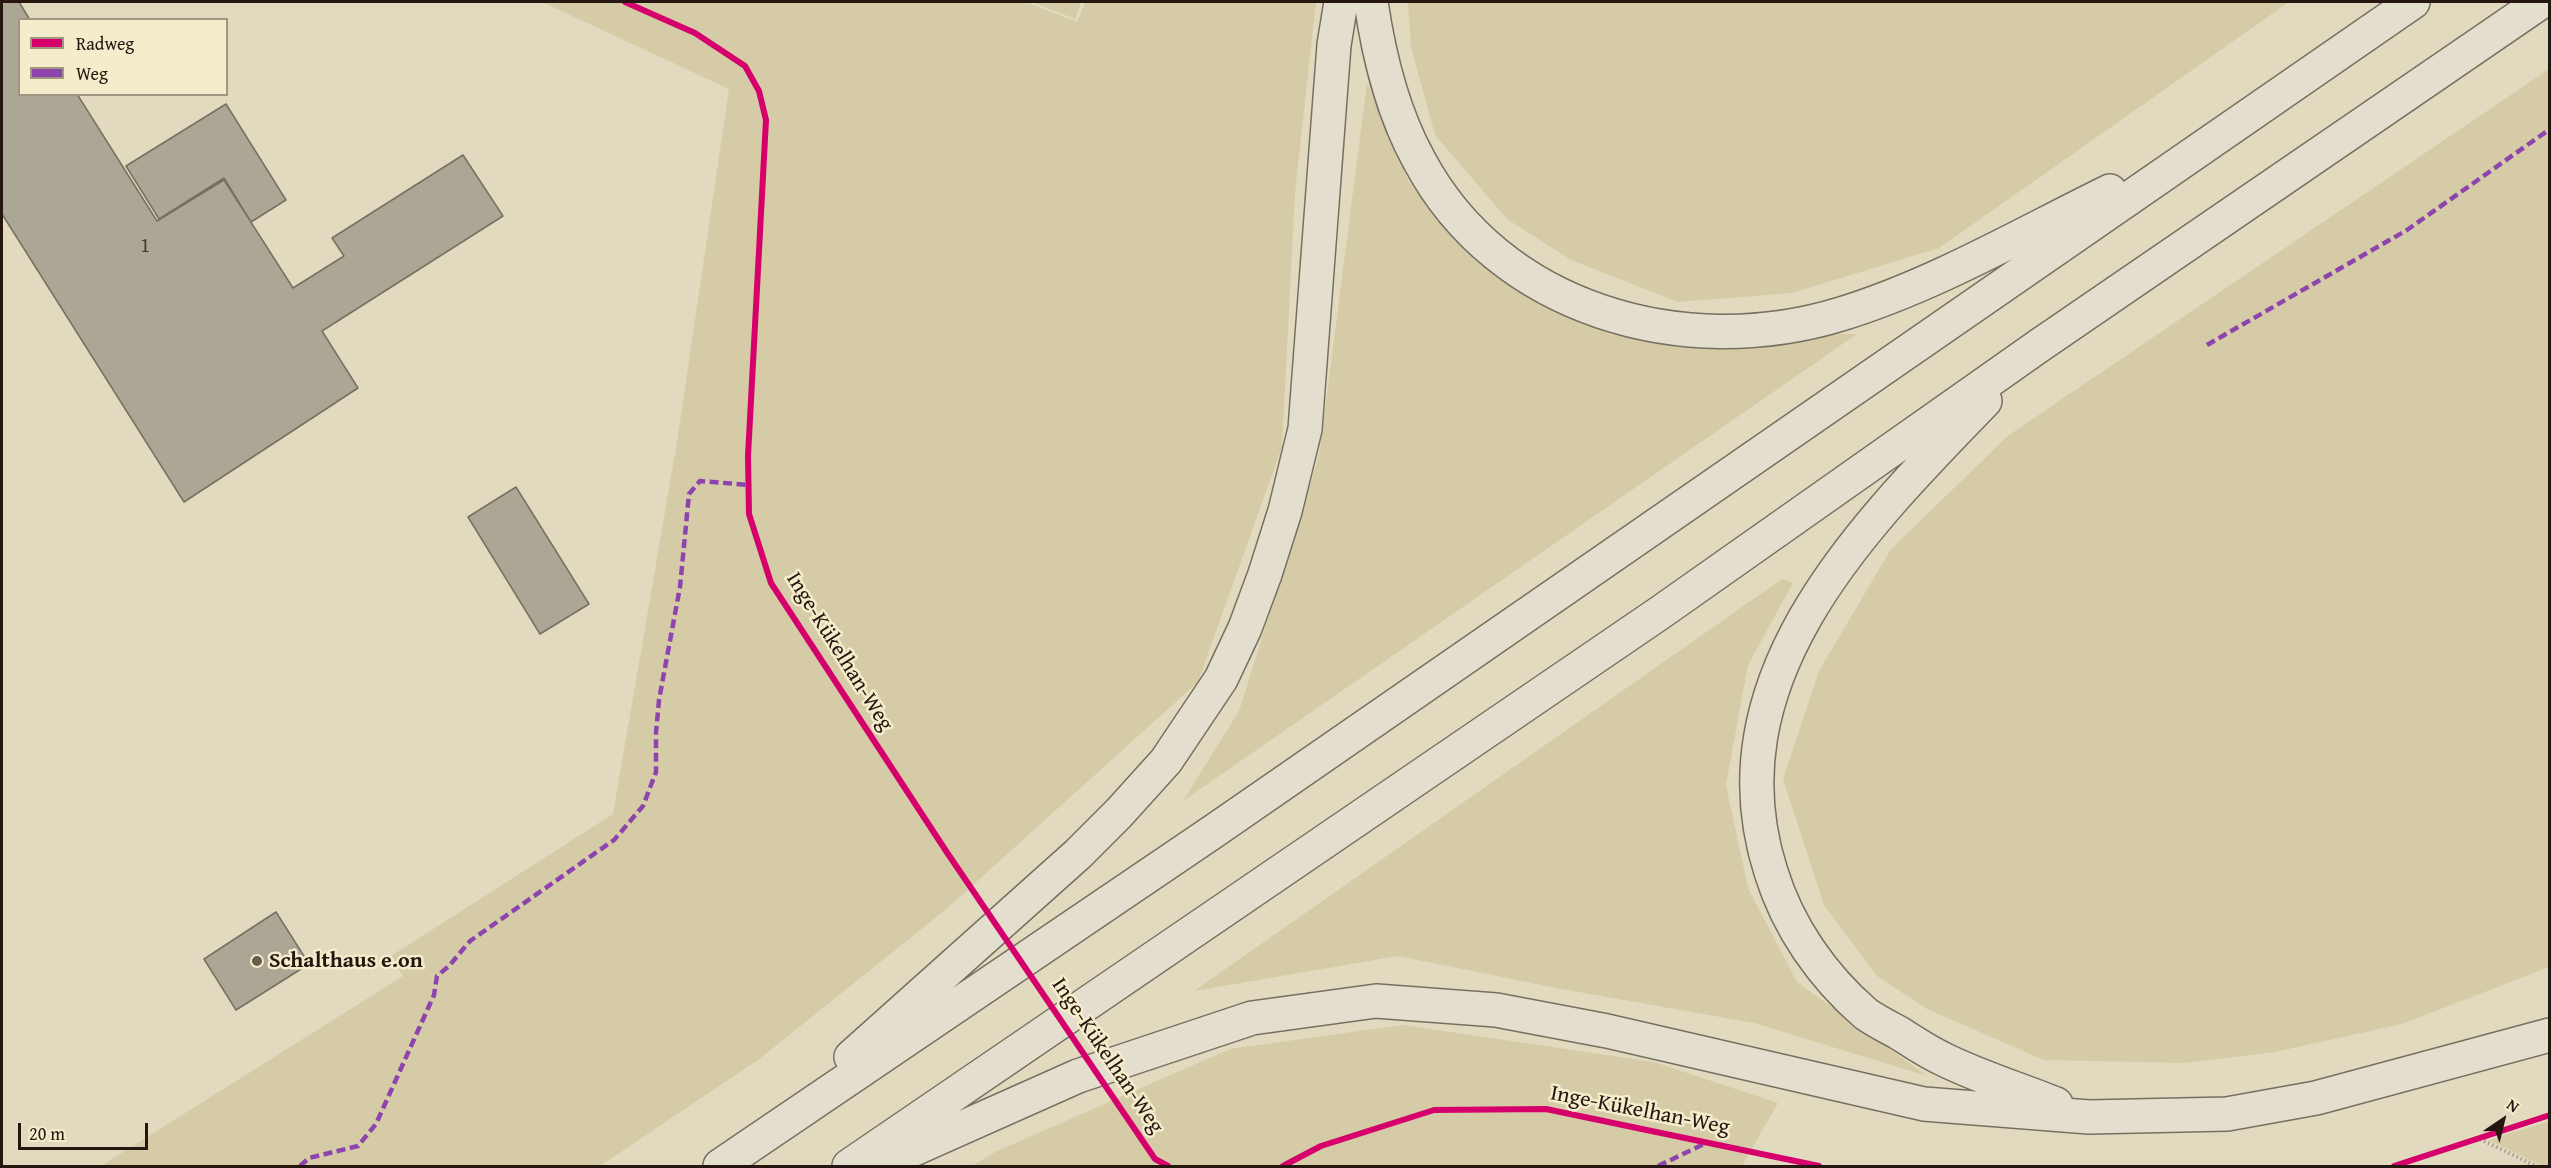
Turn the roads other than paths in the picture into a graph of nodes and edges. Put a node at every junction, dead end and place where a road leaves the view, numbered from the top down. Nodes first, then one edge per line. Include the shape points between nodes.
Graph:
1 (1341, 2) edge
2 (1371, 2) edge
3 (2413, 2) edge
4 (2541, 2) edge
5 (2211, 141) junction
6 (2040, 345) junction
7 (2550, 1035) edge
8 (2088, 1117) junction
9 (756, 1142) junction
10 (720, 1167) edge
11 (849, 1167) edge
12 (875, 1167) edge

1 - 9 highway via 1334,45 1305,429 1265,574 1221,680 1166,761 1078,854
2 - 5 highway via 1379,52 1398,116 1420,162 1449,205 1483,242 1523,274 1568,299 1616,318 1666,329 1716,333 1779,328 1839,315 1895,295
3 - 5 highway
4 - 6 highway
5 - 9 highway via 1233,818
6 - 8 highway via 1911,477 1831,576 1803,620 1776,672 1759,737 1755,793 1762,847 1779,898 1809,953 1867,1014 1942,1059
6 - 11 highway via 1660,612
7 - 8 highway via 2316,1098 2227,1114
8 - 12 highway via 1924,1104 1607,1030 1496,1010 1376,1000 1252,1018 1078,1076
9 - 10 highway

